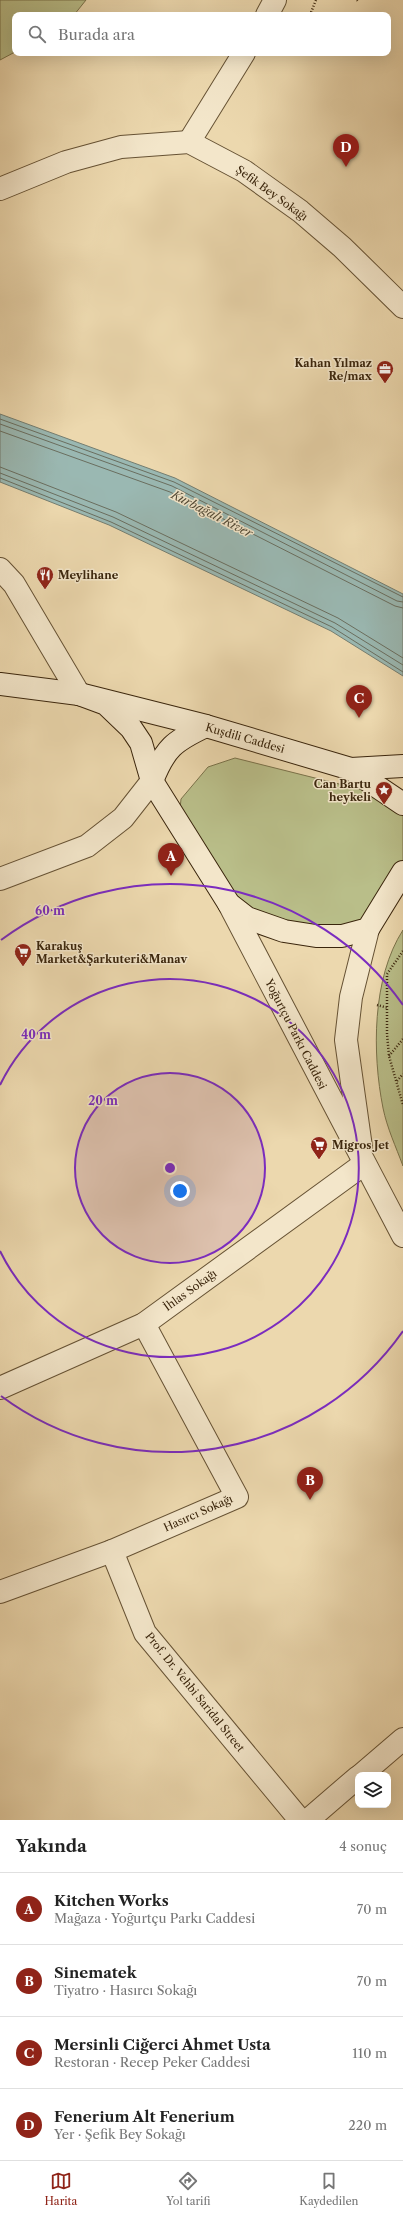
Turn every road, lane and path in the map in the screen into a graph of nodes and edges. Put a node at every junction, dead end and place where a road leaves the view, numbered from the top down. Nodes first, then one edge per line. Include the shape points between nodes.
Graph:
1 (275, 0) edge
2 (316, 0) edge
3 (269, 12) edge
4 (311, 12) edge
5 (242, 56) edge
6 (189, 142) junction
7 (0, 189) edge
8 (403, 307) edge
9 (0, 569) edge
10 (0, 684) edge
11 (79, 694) junction
12 (206, 726) junction
13 (403, 766) edge
14 (351, 769) junction
15 (152, 781) junction
16 (403, 804) edge
17 (403, 872) edge
18 (0, 879) edge
19 (229, 904) junction
20 (368, 929) junction
21 (403, 951) edge
22 (374, 1004) dead end
23 (388, 1008) junction
24 (403, 1039) edge
25 (389, 1056) junction
26 (403, 1074) edge
27 (396, 1081) junction
28 (403, 1106) edge
29 (364, 1164) junction
30 (403, 1236) edge
31 (144, 1324) junction
32 (0, 1388) edge
33 (112, 1551) junction
34 (0, 1592) edge
35 (403, 1739) edge
36 (364, 1772) edge
37 (355, 1780) edge
38 (300, 1820) edge
39 (308, 1820) edge

1 - 3 street
2 - 4 path
5 - 6 street
6 - 7 street via 121,147 66,162
6 - 8 street, Şefik Bey Sokağı via 244,170 300,211 342,247
9 - 11 street via 14,584
10 - 11 street, Kuşdili Caddesi
11 - 12 street, Kuşdili Caddesi
11 - 15 street, Kuşdili Caddesi via 106,704 131,728 141,743
12 - 14 street, Kuşdili Caddesi
12 - 15 street via 170,746 159,763
13 - 14 street
14 - 16 street, Kuşdili Caddesi
15 - 18 street via 123,818 87,846
15 - 19 street, Yoğurtçu Parkı Caddesi
17 - 20 street
19 - 20 street, Yoğurtçu Parkı Caddesi via 247,918 284,931 316,936 342,936
19 - 29 street, Yoğurtçu Parkı Caddesi
20 - 29 street, Yoğurtçu Parkı Caddesi via 351,997 346,1040
21 - 23 path via 387,974
22 - 23 path
23 - 25 path
24 - 25 path
25 - 27 path
26 - 27 path
27 - 28 path
29 - 30 street, Yoğurtçu Parkı Caddesi
29 - 31 street, İhlas Sokağı
31 - 32 street, İhlas Sokağı
31 - 33 street, Hasırcı Sokağı via 236,1497
33 - 34 street, Hasırcı Sokağı
33 - 38 street, Prof. Dr. Vehbi Saridal Street via 145,1633
35 - 36 street
37 - 39 street

